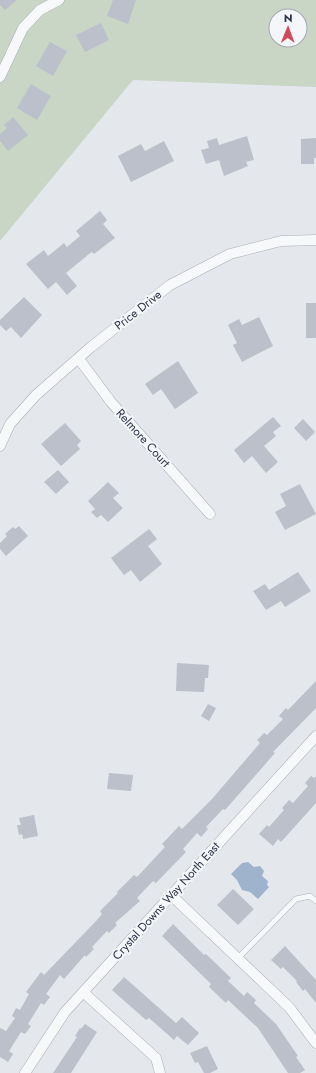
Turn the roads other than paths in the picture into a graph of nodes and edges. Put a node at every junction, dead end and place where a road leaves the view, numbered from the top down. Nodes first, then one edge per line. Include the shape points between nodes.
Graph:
1 (60, 0) edge
2 (0, 77) edge
3 (316, 240) edge
4 (78, 359) junction
5 (0, 446) edge
6 (210, 514) dead end
7 (316, 736) edge
8 (171, 895) junction
9 (316, 901) edge
10 (238, 958) junction
11 (83, 992) junction
12 (316, 1043) edge
13 (25, 1073) edge
14 (160, 1073) edge

1 - 2 street via 40,10 23,28
3 - 4 street, Price Drive via 281,241 230,254 170,285
4 - 5 street, Price Drive via 29,403 10,424
4 - 6 street, Relmore Court via 111,402
7 - 8 street, Crystal Downs Way North East
8 - 10 street
8 - 11 street, Crystal Downs Way North East
9 - 10 lane via 310,896 296,899
10 - 12 street via 289,1007
11 - 13 street, Crystal Downs Way North East via 65,1012
11 - 14 street via 156,1058

